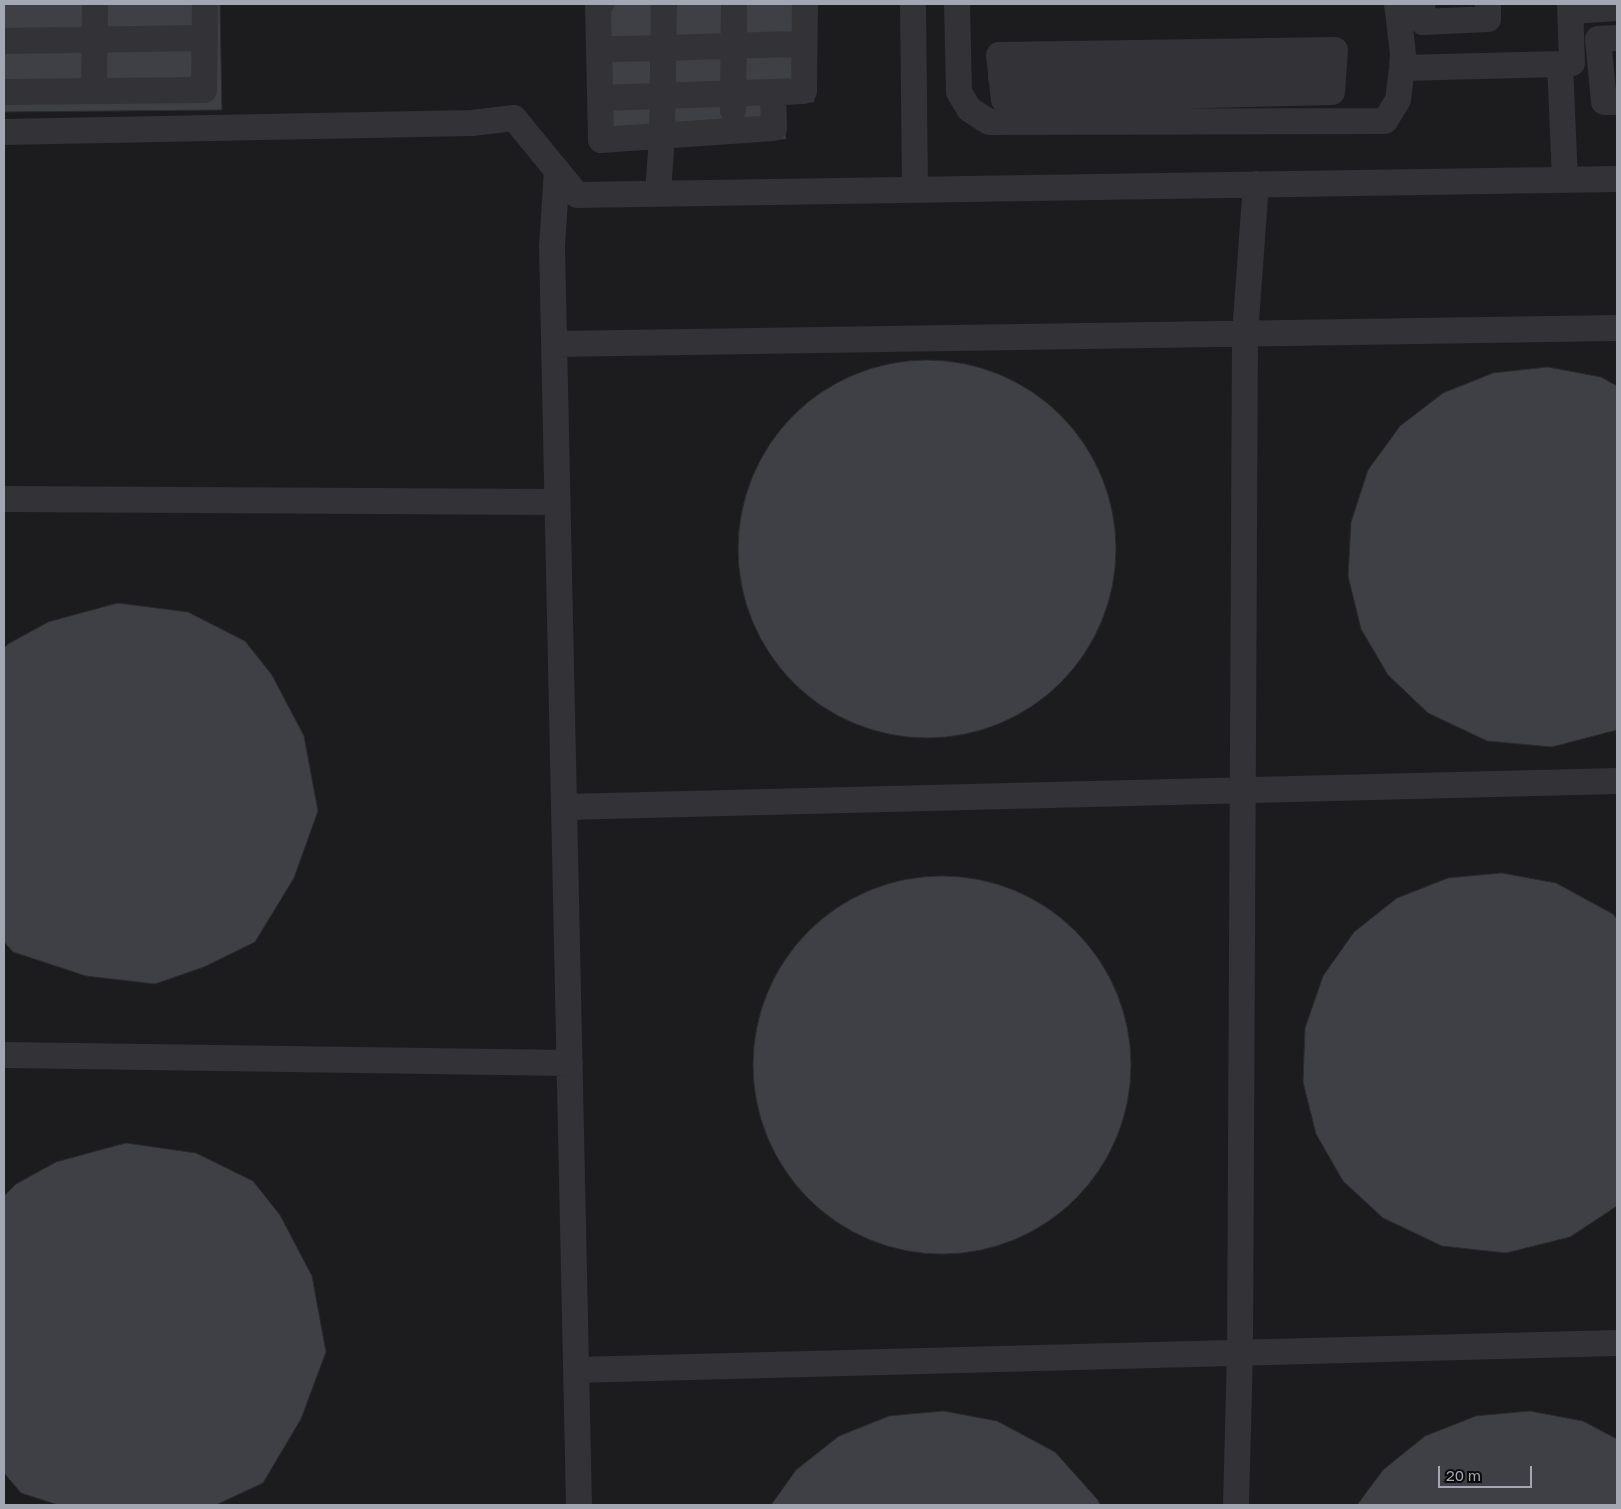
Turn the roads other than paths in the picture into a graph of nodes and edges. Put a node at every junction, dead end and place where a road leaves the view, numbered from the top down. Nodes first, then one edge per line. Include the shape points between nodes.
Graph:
1 (95, 4) edge
2 (205, 4) edge
3 (601, 4) edge
4 (664, 4) edge
5 (734, 4) edge
6 (805, 4) edge
7 (913, 4) edge
8 (957, 4) edge
9 (1397, 4) edge
10 (1422, 4) edge
11 (1488, 4) edge
12 (1570, 7) edge
13 (1617, 8) edge
14 (1454, 12) edge
15 (204, 38) junction
16 (1617, 38) edge
17 (94, 40) junction
18 (4, 41) edge
19 (804, 44) junction
20 (733, 45) junction
21 (599, 49) junction
22 (663, 49) junction
23 (1560, 64) junction
24 (1402, 68) junction
25 (1237, 73) junction
26 (1609, 73) edge
27 (1062, 76) junction
28 (1149, 87) junction
29 (94, 91) junction
30 (4, 92) edge
31 (773, 92) junction
32 (732, 94) junction
33 (661, 96) junction
34 (601, 98) junction
35 (1617, 102) edge
36 (734, 131) junction
37 (4, 132) edge
38 (662, 136) junction
39 (557, 170) junction
40 (1617, 179) edge
41 (1565, 180) junction
42 (1256, 184) junction
43 (915, 189) junction
44 (658, 193) junction
45 (1617, 328) edge
46 (1245, 334) junction
47 (554, 344) junction
48 (4, 499) edge
49 (557, 502) junction
50 (1617, 781) edge
51 (1241, 790) junction
52 (564, 808) junction
53 (4, 1055) edge
54 (570, 1063) junction
55 (1617, 1343) edge
56 (1240, 1352) junction
57 (576, 1370) junction
58 (579, 1505) edge
59 (1236, 1505) edge

1 - 17 street
2 - 15 street
3 - 21 street via 598,4
4 - 22 street
5 - 20 street
6 - 19 street
7 - 43 street
8 - 28 street via 959,92 970,109 989,122
9 - 24 street
10 - 14 street via 1423,22
11 - 14 street via 1488,20
12 - 13 street
12 - 23 street via 1572,63
15 - 17 street
15 - 29 street via 204,90
16 - 26 street via 1598,39
17 - 18 street
17 - 29 street
19 - 20 street
19 - 31 street via 804,91
20 - 22 street
20 - 32 street
21 - 22 street
21 - 34 street
22 - 33 street
23 - 24 street
23 - 41 street
24 - 28 street via 1398,100 1385,121
25 - 25 street via 1335,50 1332,92
25 - 28 street
25 - 28 street
26 - 35 street via 1604,102
27 - 27 street via 999,56 1004,100
27 - 28 street
27 - 28 street
29 - 30 street
31 - 32 street
31 - 36 street via 774,128
32 - 33 street
32 - 36 street
33 - 34 street
33 - 38 street
34 - 38 street via 601,140
36 - 38 street
37 - 39 street via 472,123 514,118
38 - 44 street
39 - 44 street via 577,195
39 - 47 street via 552,246
40 - 41 street
41 - 42 street
42 - 43 street
42 - 46 street
43 - 44 street
45 - 46 street
46 - 47 street
46 - 51 street
47 - 49 street
48 - 49 street
49 - 52 street
50 - 51 street
51 - 52 street
51 - 56 street
52 - 54 street
53 - 54 street
54 - 57 street
55 - 56 street
56 - 57 street
56 - 59 street
57 - 58 street

